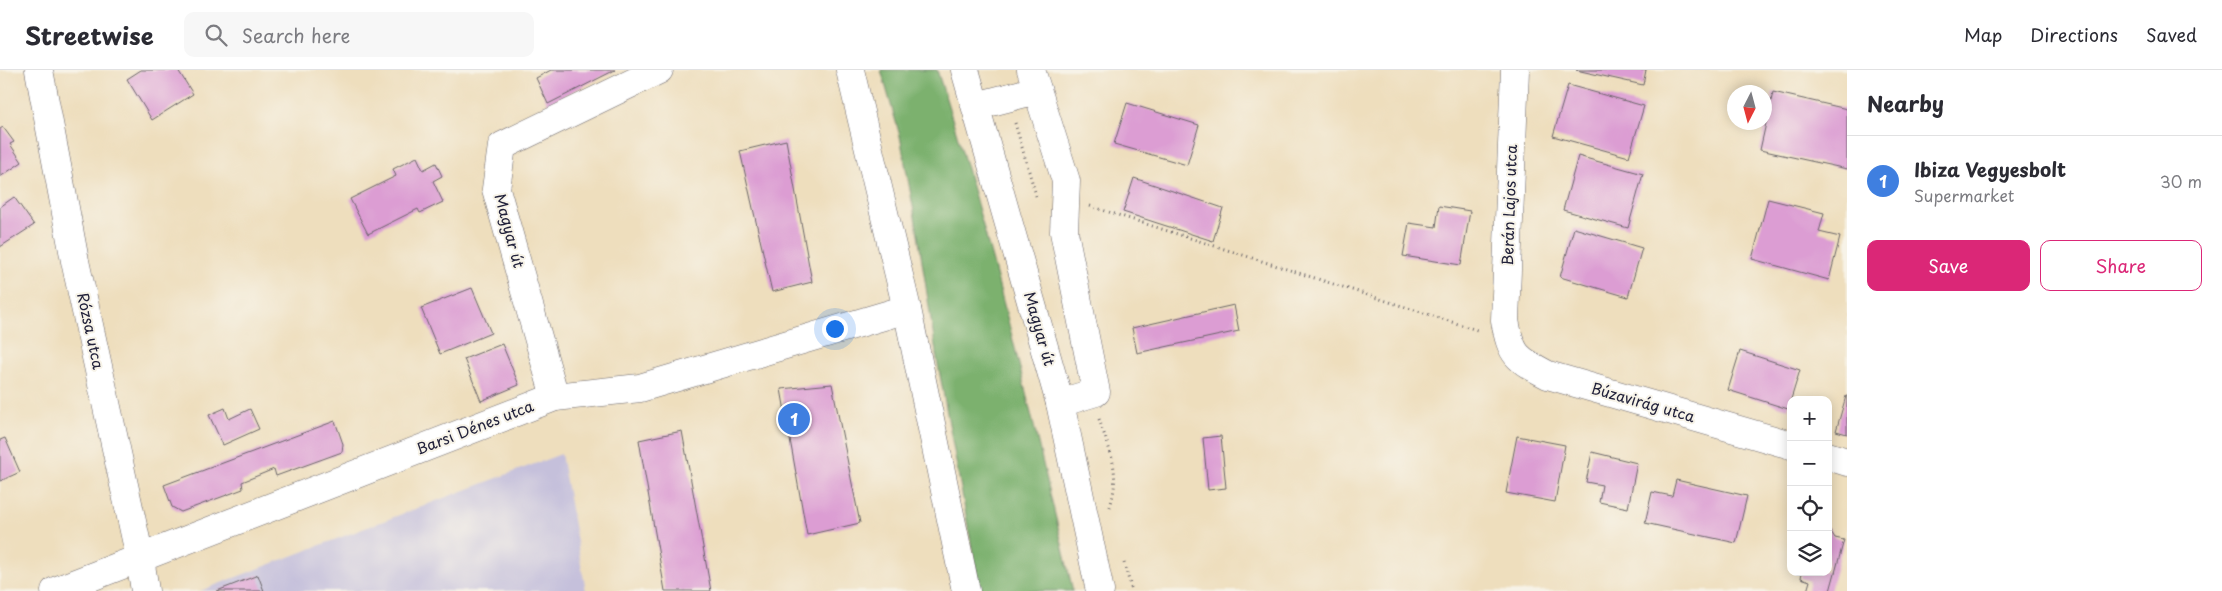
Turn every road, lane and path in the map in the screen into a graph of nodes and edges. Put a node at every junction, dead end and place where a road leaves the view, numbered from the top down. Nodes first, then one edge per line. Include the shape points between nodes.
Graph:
1 (39, 70) edge
2 (660, 70) edge
3 (850, 70) edge
4 (965, 70) edge
5 (1515, 70) edge
6 (1034, 80) edge
7 (976, 106) junction
8 (1065, 198) junction
9 (907, 309) junction
10 (1509, 340) junction
11 (1091, 393) junction
12 (556, 397) junction
13 (1060, 403) junction
14 (1787, 444) edge
15 (1832, 457) edge
16 (1847, 462) edge
17 (1109, 509) dead end
18 (140, 558) junction
19 (1122, 558) dead end
20 (55, 591) edge
21 (145, 591) edge
22 (966, 591) edge
23 (1100, 591) edge
24 (1132, 591) edge

1 - 18 street, Rózsa utca via 75,261
2 - 12 street, Magyar út via 502,146 496,189
3 - 9 street
4 - 7 street, Magyar út
5 - 10 street, Berán Lajos utca via 1505,320
6 - 7 street
6 - 8 street via 1066,181
7 - 13 street, Magyar út
8 - 10 path
8 - 11 street via 1064,232 1096,392
9 - 12 street, Barsi Dénes utca via 640,388
9 - 22 street
10 - 14 street, Búzavirág utca via 1521,361 1548,375
11 - 13 street
11 - 17 path via 1115,468 1115,488
12 - 18 street, Barsi Dénes utca
13 - 23 street, Magyar út
15 - 16 street
18 - 20 street, Barsi Dénes utca
18 - 21 street, Rózsa utca
19 - 24 path

